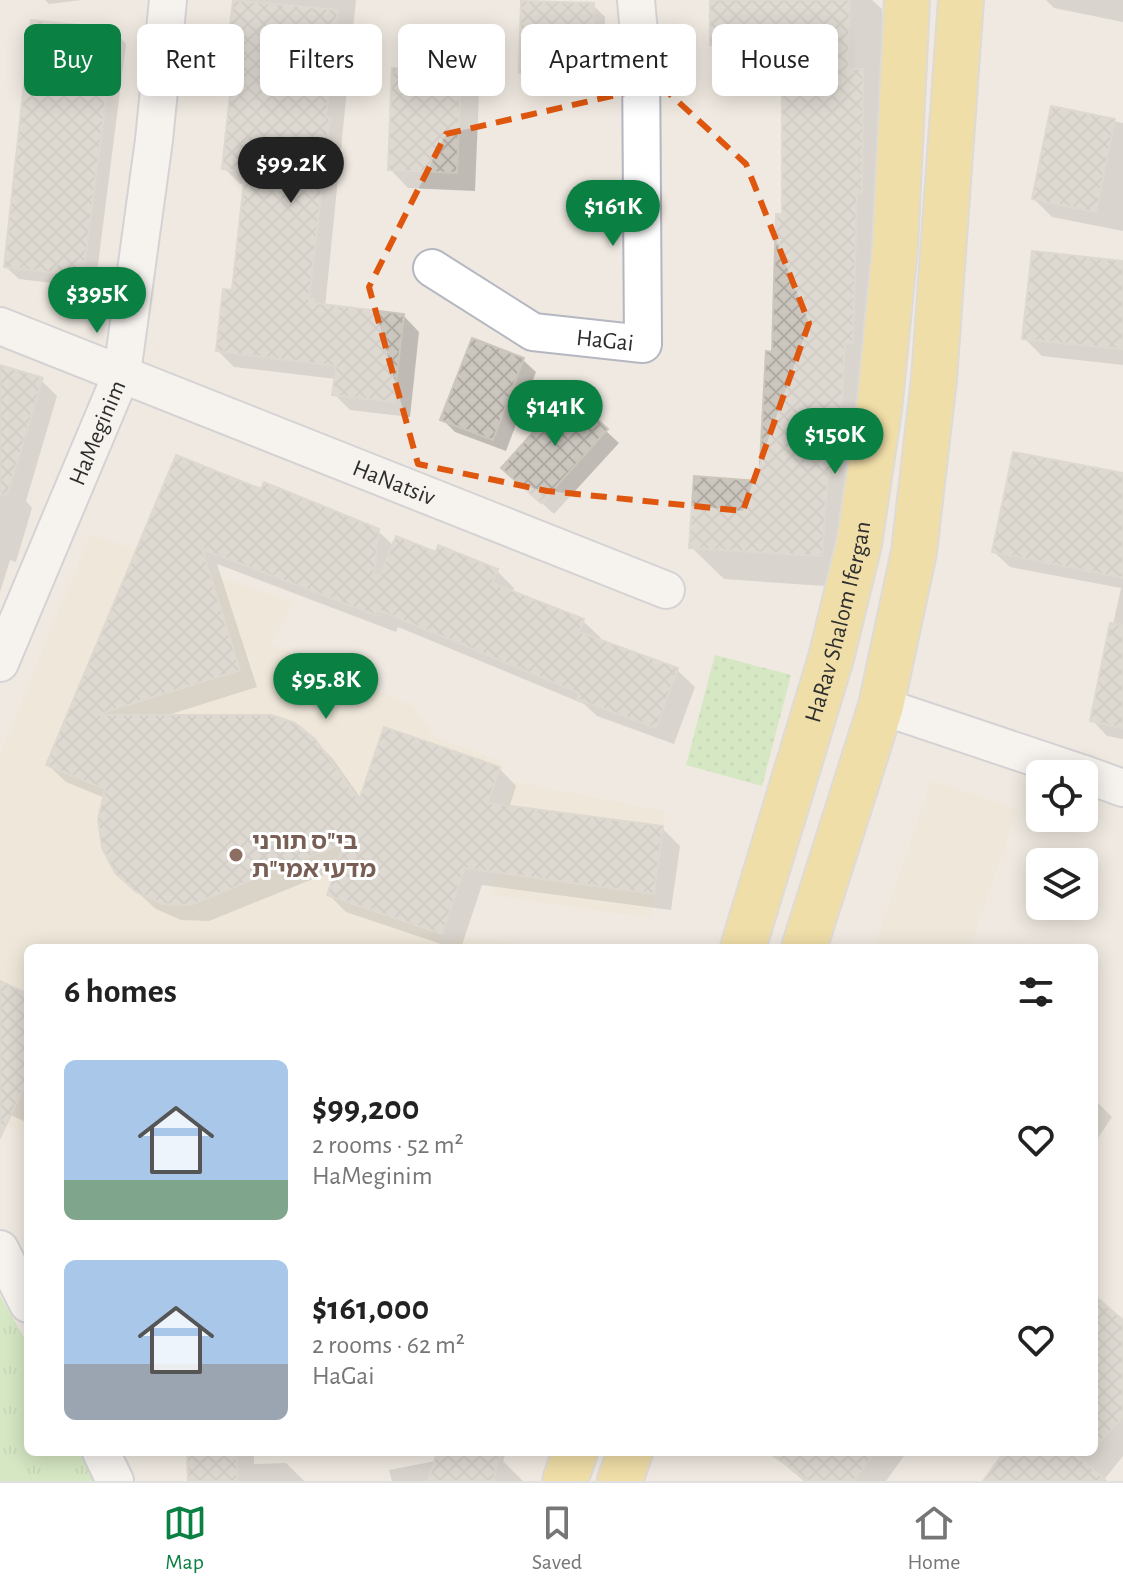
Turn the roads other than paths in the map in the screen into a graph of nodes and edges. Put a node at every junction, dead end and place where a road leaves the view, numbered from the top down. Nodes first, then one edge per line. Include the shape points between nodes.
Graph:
1 (168, 0) edge
2 (636, 0) edge
3 (907, 0) edge
4 (961, 0) edge
5 (432, 268) dead end
6 (0, 326) edge
7 (122, 373) junction
8 (666, 590) dead end
9 (0, 663) edge
10 (881, 706) junction
11 (1042, 760) edge
12 (1098, 779) edge
13 (1123, 788) edge
14 (744, 944) edge
15 (805, 944) edge
16 (0, 1249) edge
17 (24, 1296) edge
18 (103, 1456) edge
19 (574, 1456) edge
20 (629, 1456) edge
21 (115, 1481) edge
22 (565, 1481) edge
23 (620, 1481) edge

1 - 7 street, HaMeginim
2 - 5 street, HaGai via 643,344 533,332
3 - 14 main road, HaRav Shalom Ifergan via 895,248 859,544 831,658
4 - 10 main road via 934,379 914,552
6 - 7 street, HaNatsiv
7 - 8 street, HaNatsiv
7 - 9 street, HaMeginim
10 - 11 street
10 - 15 main road
12 - 13 street
16 - 17 street
18 - 21 street
19 - 22 main road
20 - 23 main road

